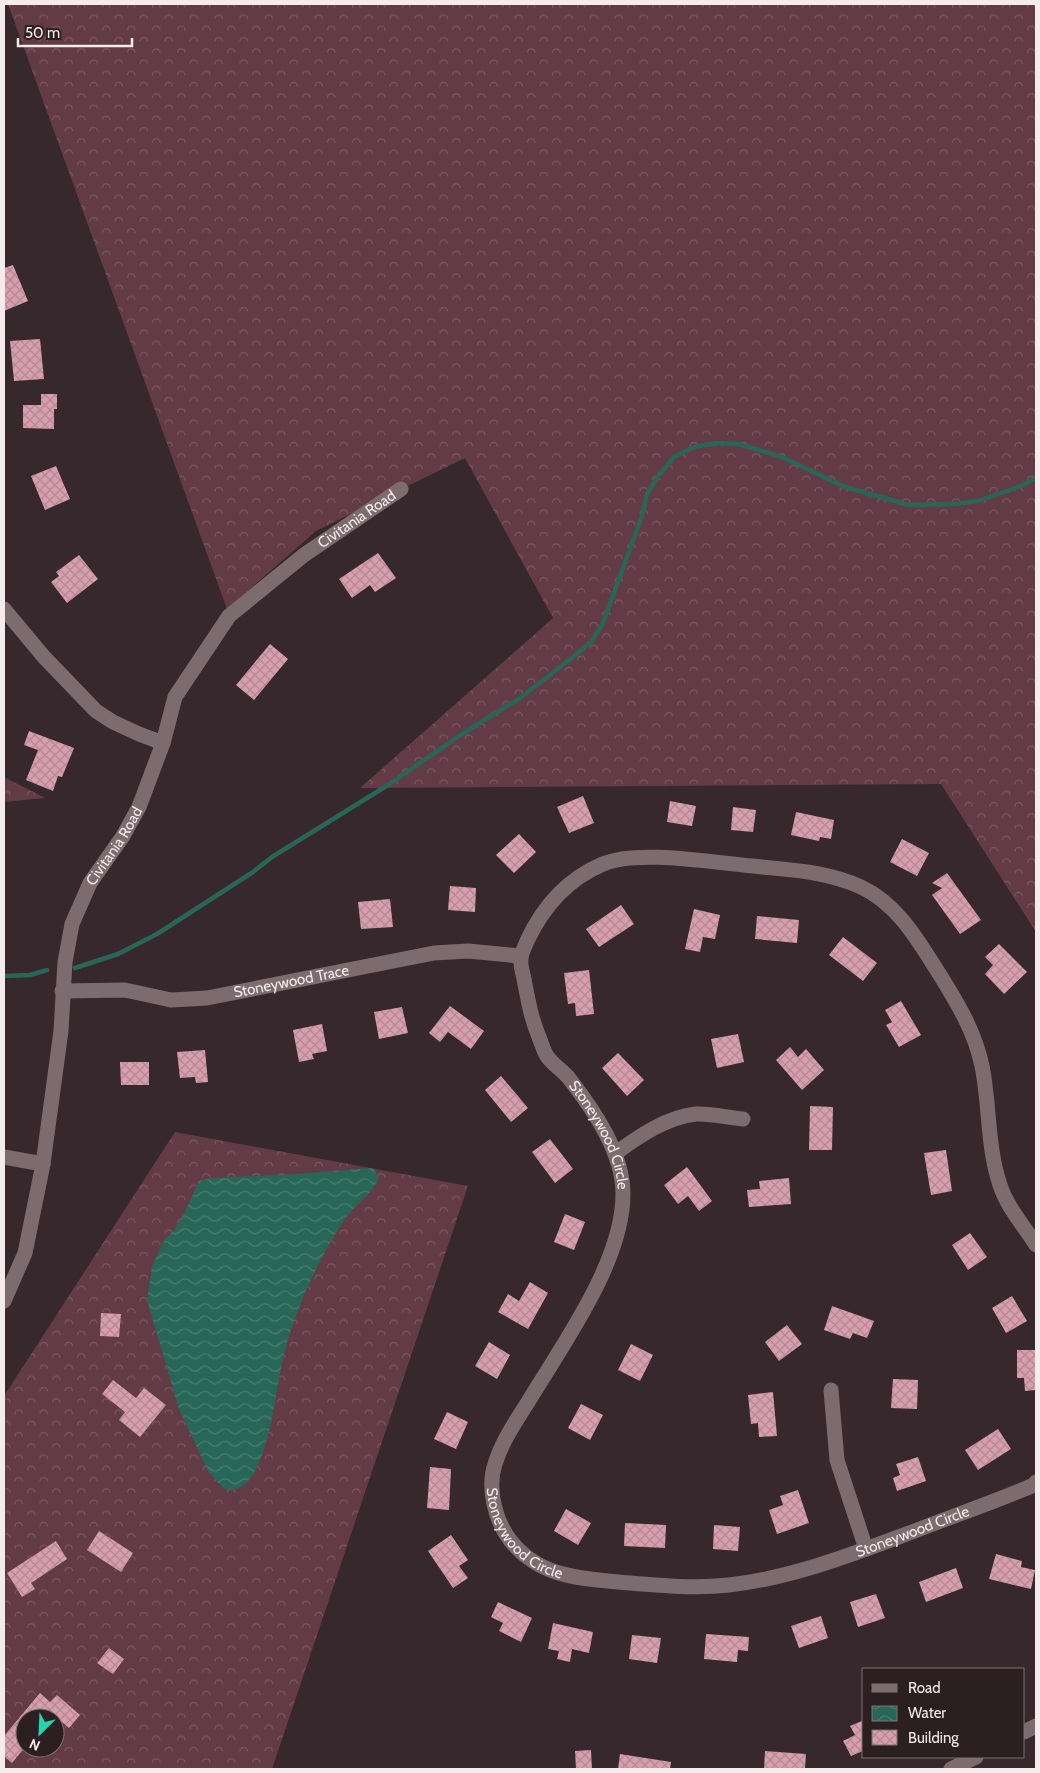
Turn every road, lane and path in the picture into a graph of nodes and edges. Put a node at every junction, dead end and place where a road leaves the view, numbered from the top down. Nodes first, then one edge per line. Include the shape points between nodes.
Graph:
1 (401, 489) dead end
2 (4, 609) edge
3 (163, 743) junction
4 (520, 956) junction
5 (62, 992) junction
6 (743, 1119) dead end
7 (616, 1153) junction
8 (4, 1157) edge
9 (43, 1164) junction
10 (1036, 1246) edge
11 (4, 1301) edge
12 (831, 1390) dead end
13 (1036, 1485) edge
14 (866, 1549) junction
15 (974, 1758) edge
16 (951, 1769) edge

1 - 3 street, Civitania Road via 304,555 229,616 175,697
2 - 3 street via 96,711
3 - 5 street, Civitania Road via 139,807 79,905 67,944
4 - 5 street, Stoneywood Trace via 468,951 434,952 207,998 171,1000 125,990
4 - 7 street, Stoneywood Circle via 531,1018 548,1057 565,1073 591,1109
4 - 10 street via 536,922 563,888 606,862 622,859 663,858 808,872 851,883 876,895 890,906 922,947 968,1023 982,1070 1000,1187 1008,1205
5 - 9 street, Civitania Road via 61,1031
6 - 7 street via 697,1114 670,1121 639,1136
7 - 14 street, Stoneywood Circle via 623,1191 619,1228 606,1269 508,1436 494,1466 494,1505 503,1530 524,1556 559,1574 665,1586 729,1585 794,1572
8 - 9 street
9 - 11 street, Civitania Road via 25,1253
12 - 14 street via 837,1460
13 - 14 street, Stoneywood Circle
15 - 16 street

